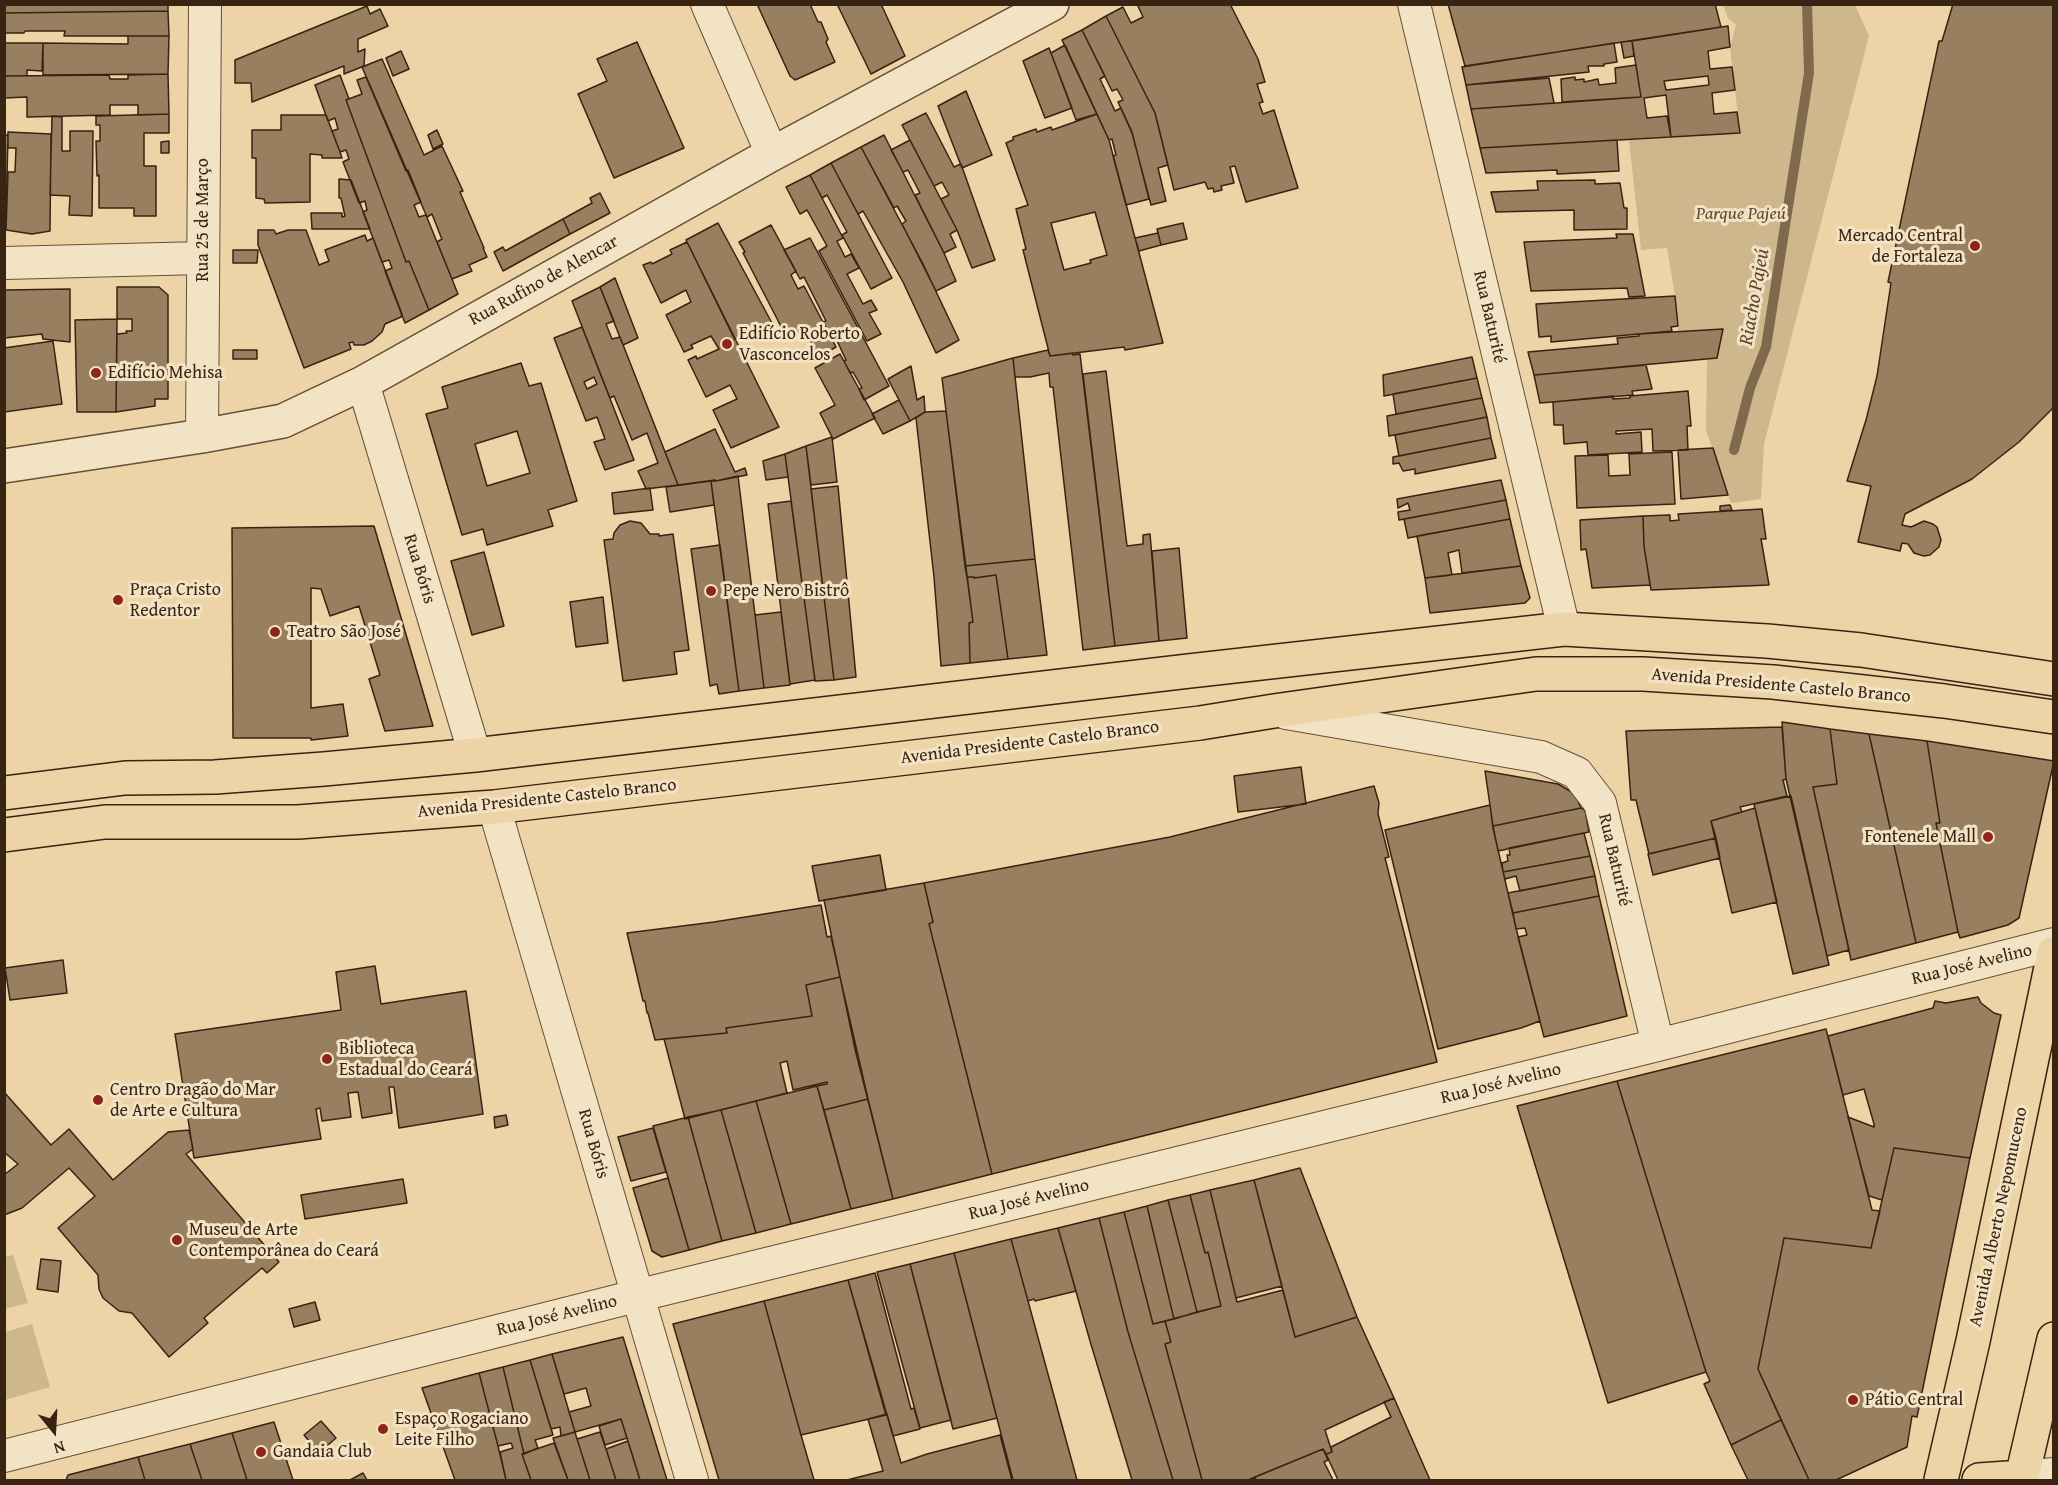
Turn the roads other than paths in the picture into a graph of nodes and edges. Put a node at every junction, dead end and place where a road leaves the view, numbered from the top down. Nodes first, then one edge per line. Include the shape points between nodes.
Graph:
1 (205, 4) edge
2 (707, 4) edge
3 (1052, 4) edge
4 (1414, 4) edge
5 (772, 154) junction
6 (202, 258) junction
7 (4, 262) edge
8 (363, 383) junction
9 (202, 436) junction
10 (4, 466) edge
11 (1564, 629) junction
12 (2054, 679) edge
13 (1274, 711) junction
14 (2054, 717) edge
15 (475, 755) junction
16 (4, 793) edge
17 (494, 807) junction
18 (4, 835) edge
19 (2054, 944) edge
20 (2054, 953) edge
21 (1658, 1045) junction
22 (636, 1296) junction
23 (2054, 1339) edge
24 (4, 1456) edge
25 (2028, 1478) edge
26 (692, 1480) edge
27 (1941, 1480) edge
28 (1979, 1480) edge

1 - 6 street, Rua 25 de Março
2 - 5 street
3 - 5 street, Rua Rufino de Alencar
4 - 11 street, Rua Baturité
5 - 8 street, Rua Rufino de Alencar
6 - 7 street
6 - 9 street, Rua 25 de Março
8 - 9 street, Rua Rufino de Alencar via 283,421
8 - 15 street, Rua Bóris
9 - 10 street, Rua Rufino de Alencar
11 - 12 main road via 1861,650
11 - 15 main road
13 - 14 main road, Avenida Presidente Castelo Branco via 1536,674 1643,674 1785,683
13 - 17 main road, Avenida Presidente Castelo Branco
13 - 21 street, Rua Baturité via 1542,757 1577,773 1600,803
15 - 16 main road via 324,770 126,778
17 - 18 main road, Avenida Presidente Castelo Branco via 298,822 105,822
17 - 22 street, Rua Bóris
19 - 21 street, Rua José Avelino
20 - 27 main road, Avenida Alberto Nepomuceno
21 - 22 street, Rua José Avelino
22 - 24 street, Rua José Avelino
22 - 26 street, Rua Bóris
23 - 25 main road
25 - 28 main road

